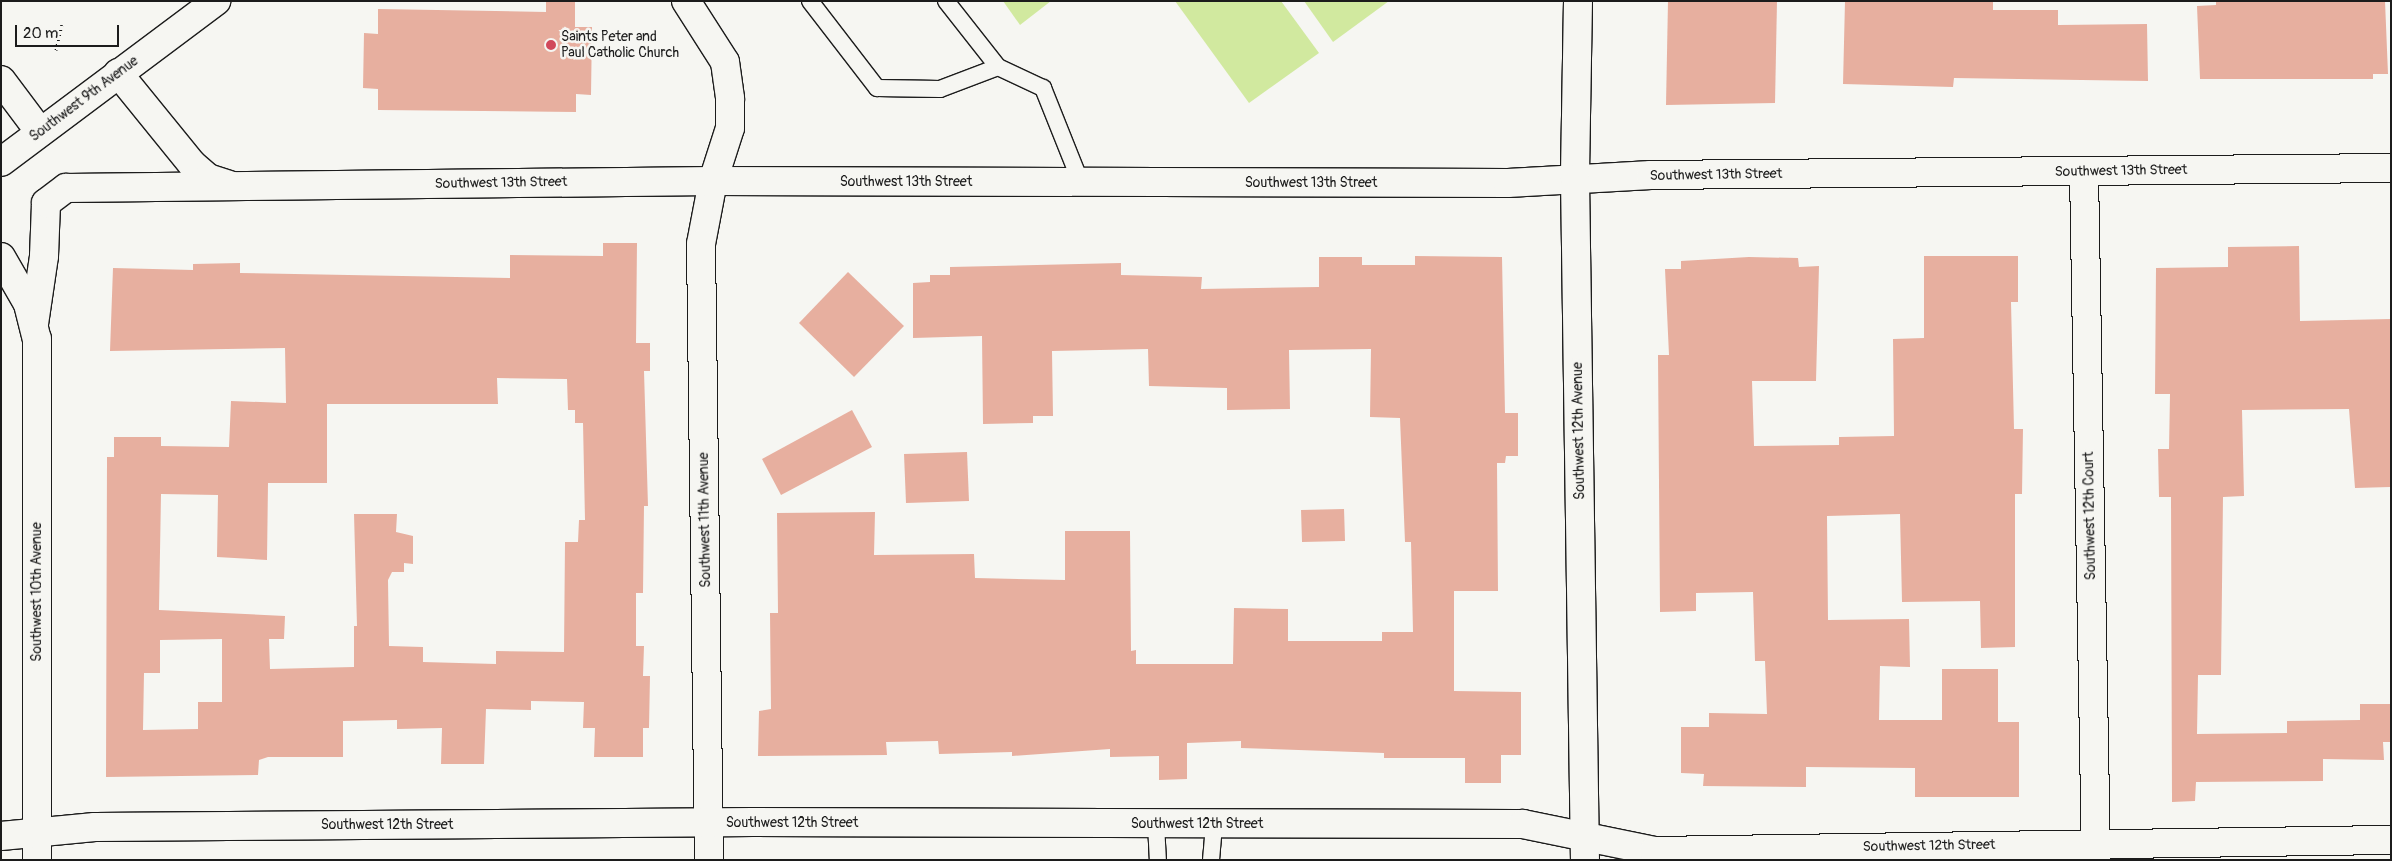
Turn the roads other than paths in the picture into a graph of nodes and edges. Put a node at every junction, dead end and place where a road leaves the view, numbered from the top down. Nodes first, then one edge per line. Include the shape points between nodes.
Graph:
1 (216, 1) edge
2 (686, 1) edge
3 (810, 1) edge
4 (946, 1) edge
5 (1578, 1) edge
6 (998, 67) junction
7 (118, 73) junction
8 (1, 80) edge
9 (40, 132) junction
10 (1, 162) edge
11 (2391, 168) edge
12 (2084, 172) junction
13 (1575, 179) junction
14 (713, 181) junction
15 (1081, 183) junction
16 (231, 186) junction
17 (50, 197) joint
18 (1, 257) edge
19 (34, 324) junction
20 (709, 823) junction
21 (1156, 824) junction
22 (1214, 824) junction
23 (37, 832) junction
24 (1, 836) edge
25 (2391, 840) edge
26 (1585, 848) edge
27 (2096, 852) edge
28 (37, 860) edge
29 (709, 860) edge
30 (1158, 860) edge
31 (1211, 860) edge

1 - 7 street, Southwest 9th Avenue
2 - 14 street, Southwest 11th Avenue via 716,44 730,81 730,128
3 - 6 lane via 877,88 940,89
4 - 6 lane
5 - 13 street, Southwest 12th Avenue
6 - 15 lane via 1043,88
7 - 9 street, Southwest 9th Avenue
7 - 16 street, Southwest 13th Street via 192,164 208,178
8 - 9 street
9 - 10 street, Southwest 9th Avenue
11 - 12 street, Southwest 13th Street
12 - 13 street, Southwest 13th Street
12 - 27 street, Southwest 12th Court
13 - 15 street, Southwest 13th Street
13 - 26 street, Southwest 12th Avenue
14 - 15 street, Southwest 13th Street
14 - 16 street, Southwest 13th Street
14 - 20 street, Southwest 11th Avenue via 701,244
16 - 17 street, Southwest 13th Street via 66,188
17 - 19 street, Southwest 10th Avenue via 44,212 44,256
18 - 19 street, Southwest 10th Avenue via 19,284
19 - 23 street, Southwest 10th Avenue
20 - 21 street, Southwest 12th Street
20 - 23 street, Southwest 12th Street via 95,827
20 - 29 street, Southwest 11th Avenue
21 - 22 street, Southwest 12th Street
21 - 30 lane
22 - 26 street, Southwest 12th Street via 1522,824
22 - 31 lane
23 - 24 street, Southwest 12th Street
23 - 28 street, Southwest 10th Avenue
25 - 27 street, Southwest 12th Street
26 - 27 street, Southwest 12th Street

